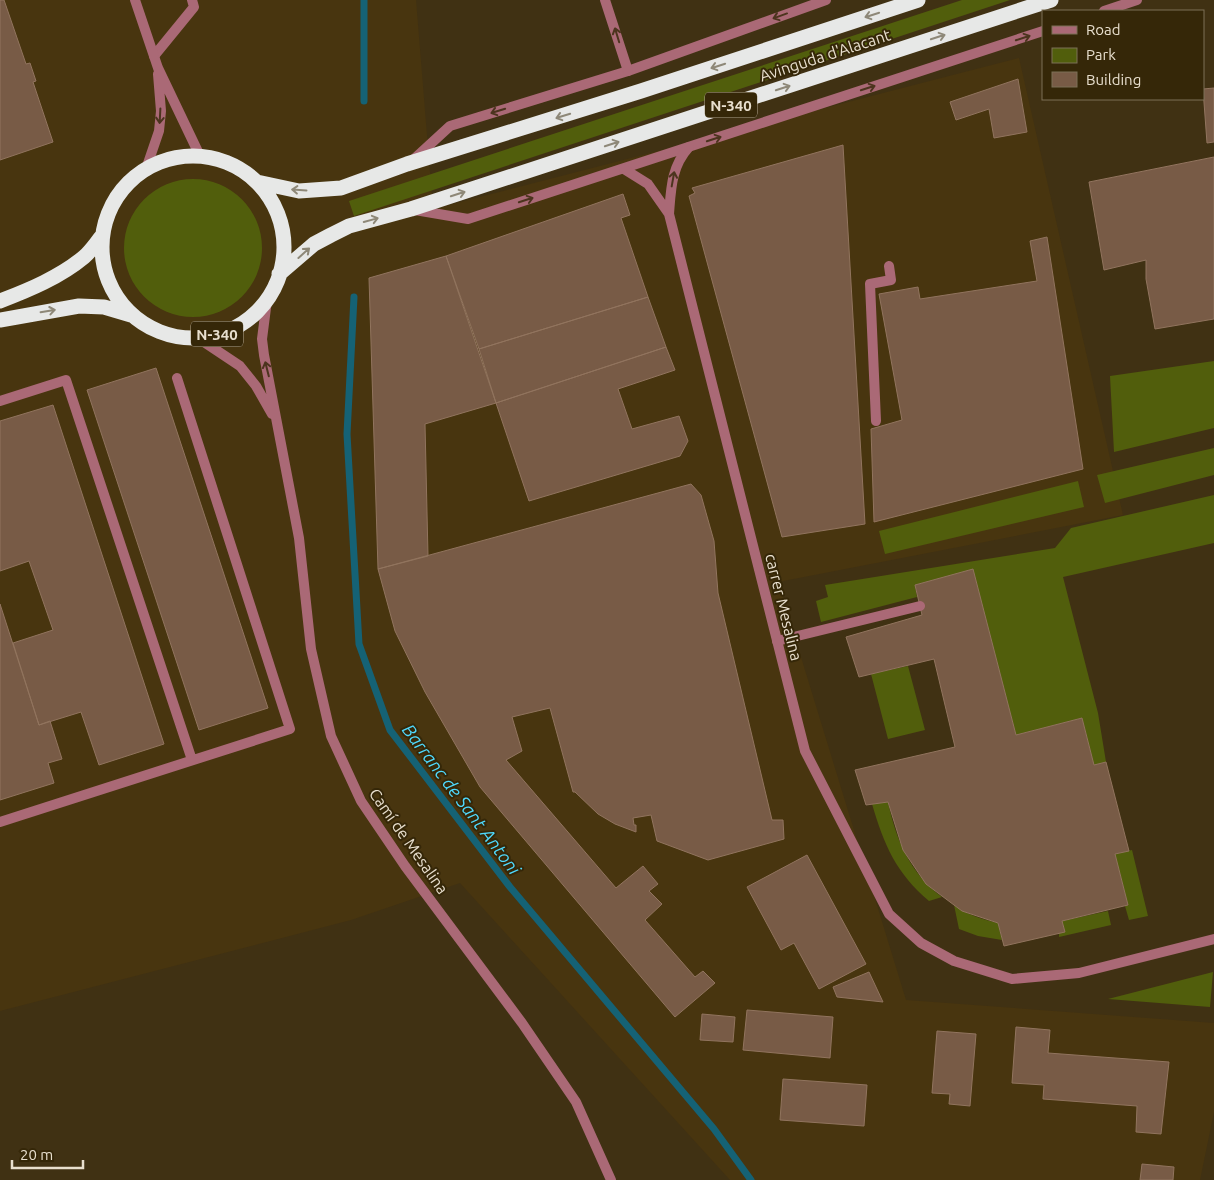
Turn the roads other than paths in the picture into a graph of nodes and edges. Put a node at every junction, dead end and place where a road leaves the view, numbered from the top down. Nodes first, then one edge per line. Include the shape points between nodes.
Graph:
1 (135, 0) edge
2 (192, 0) edge
3 (606, 0) edge
4 (826, 0) edge
5 (918, 0) edge
6 (1051, 0) edge
7 (1137, 0) edge
8 (1107, 10) edge
9 (1042, 31) edge
10 (154, 56) junction
11 (158, 68) junction
12 (628, 71) junction
13 (689, 147) junction
14 (200, 156) junction
15 (407, 164) junction
16 (146, 169) junction
17 (624, 169) junction
18 (257, 182) junction
19 (411, 209) junction
20 (669, 214) junction
21 (102, 236) junction
22 (889, 266) dead end
23 (279, 274) junction
24 (267, 300) junction
25 (0, 301) edge
26 (133, 316) junction
27 (0, 320) edge
28 (198, 338) junction
29 (177, 378) dead end
30 (0, 401) edge
31 (274, 417) junction
32 (876, 420) dead end
33 (920, 606) dead end
34 (777, 641) junction
35 (192, 760) junction
36 (0, 822) edge
37 (1214, 939) edge
38 (611, 1180) edge

1 - 10 street
2 - 10 street via 194,7
12 -> 3 street
4 -> 12 street, Avinguda d'Alacant
5 -> 15 highway, Avinguda d'Alacant / N-340
19 -> 6 highway, Avinguda d'Alacant / N-340
7 - 8 street
13 -> 9 street, Avinguda d'Alacant
10 - 11 street
11 - 14 street
11 -> 16 street via 159,131
12 -> 15 street, Avinguda d'Alacant via 450,126
13 - 17 street, Avinguda d'Alacant
20 -> 13 street, carrer Mesalina via 672,174
14 - 16 highway, N-340 via 163,161
14 - 18 highway, N-340 via 236,167
15 -> 18 highway, Avinguda d'Alacant / N-340 via 341,188 299,191
16 - 21 highway, N-340 via 129,181 116,197
19 -> 17 street, Avinguda d'Alacant via 468,219
17 - 20 street, carrer Mesalina via 648,184
18 - 23 highway, N-340 via 268,195 281,225 283,258
23 -> 19 highway, Avinguda d'Alacant / N-340 via 314,244 349,226
20 - 34 street, carrer Mesalina
21 - 25 highway, N-340 via 72,266 30,290
21 - 26 highway, N-340 via 107,280
22 - 32 street via 891,280 870,284
23 - 24 highway, N-340
24 - 28 highway, N-340 via 256,312 229,330
31 -> 24 street, Camí de Mesalina via 262,339
27 -> 26 highway, N-340 via 79,306 104,307
26 - 28 highway, N-340 via 163,333
28 - 31 street, Camí de Mesalina via 240,366
29 - 35 street via 290,729
30 - 35 street via 66,380
31 - 38 street, Camí de Mesalina via 299,538 312,649 331,736 361,801 576,1102
33 - 34 street
34 - 37 street, carrer Mesalina via 805,751 889,914 922,943 954,961 1012,979 1079,973
35 - 36 street

